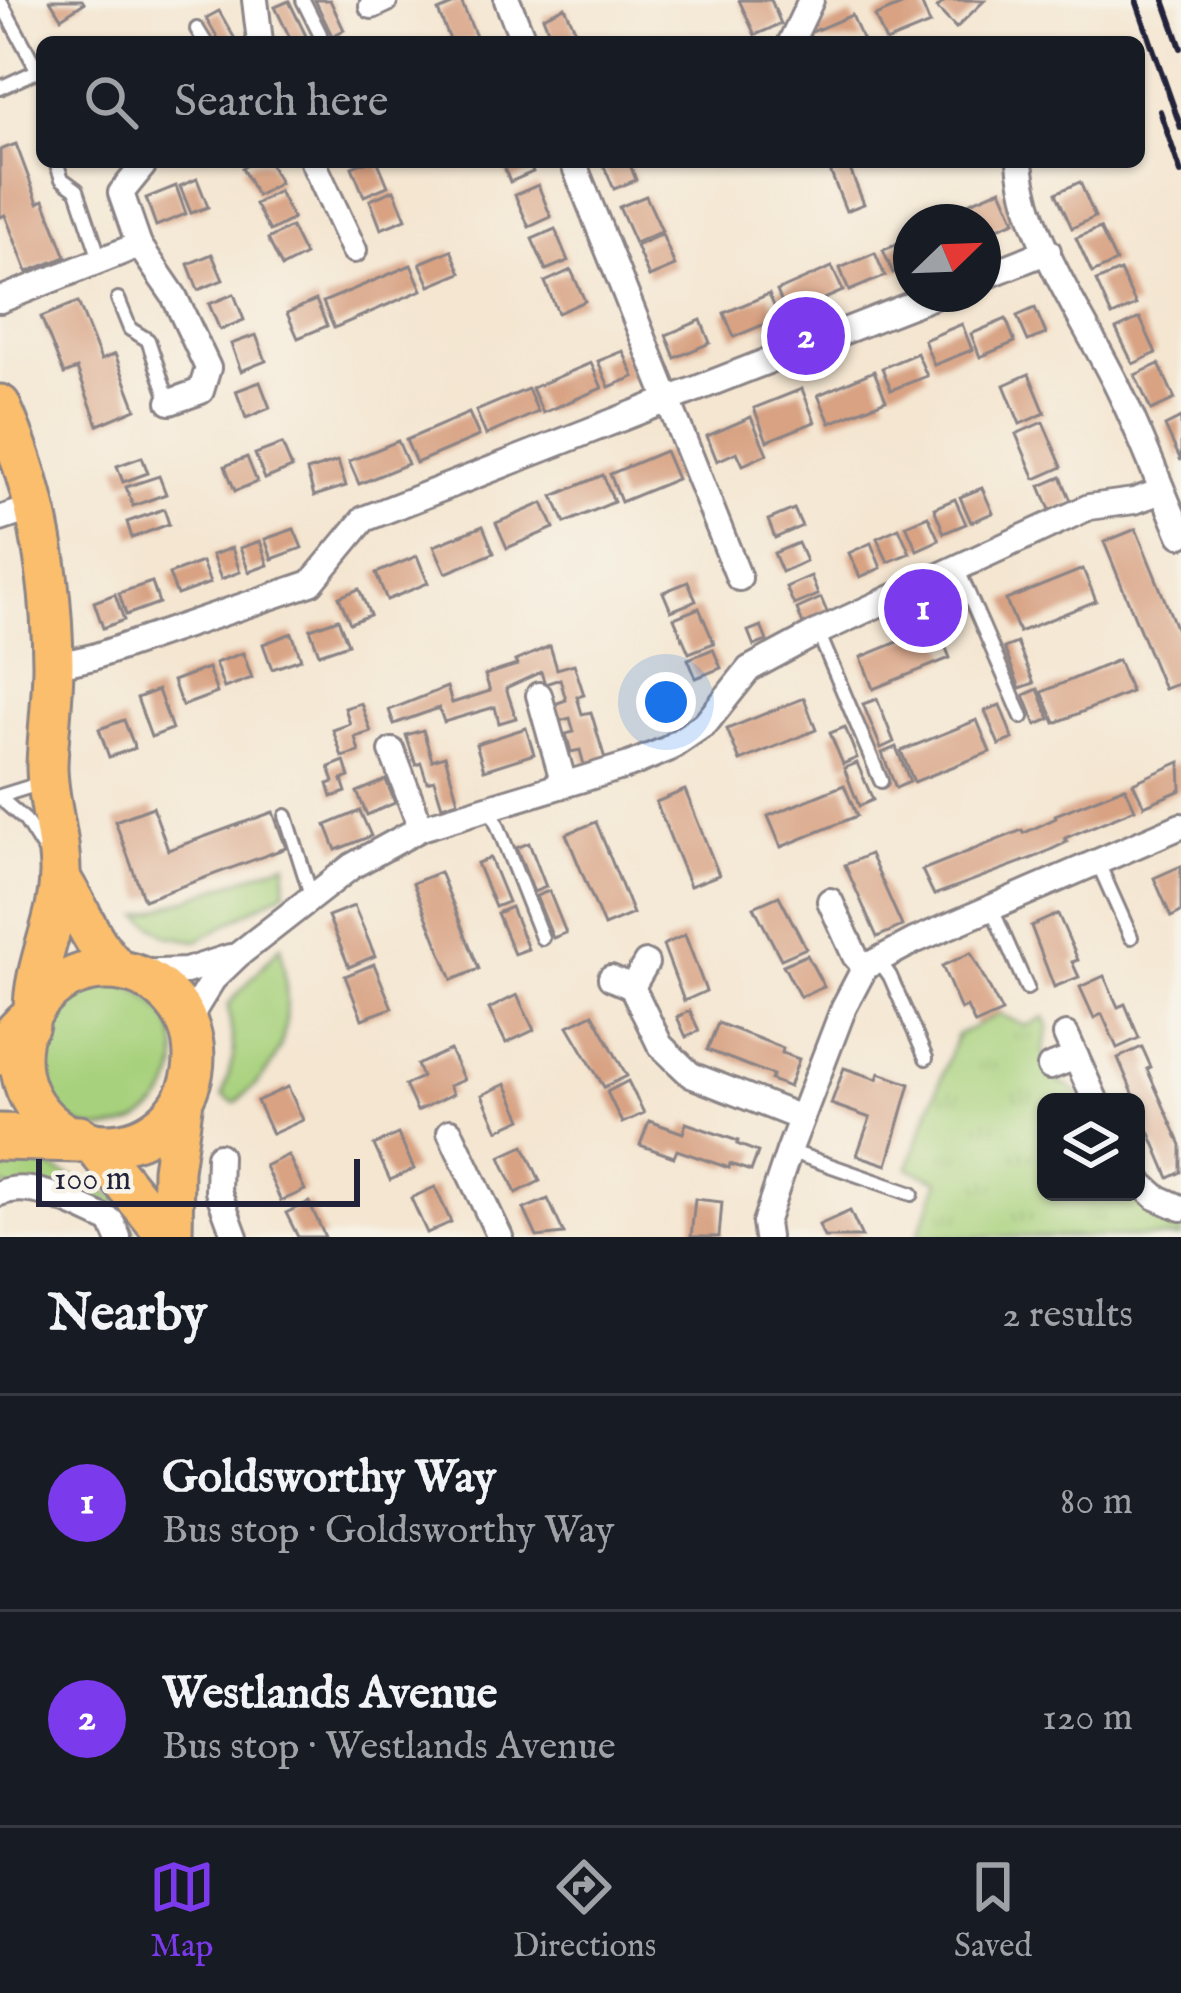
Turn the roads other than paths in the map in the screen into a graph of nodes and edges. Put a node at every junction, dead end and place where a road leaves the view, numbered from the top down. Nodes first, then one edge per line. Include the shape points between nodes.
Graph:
1 (255, 0) edge
2 (303, 0) edge
3 (507, 0) edge
4 (811, 0) edge
5 (0, 1) edge
6 (320, 34) dead end
7 (256, 36) edge
8 (522, 36) edge
9 (793, 36) edge
10 (36, 63) edge
11 (36, 72) edge
12 (0, 88) edge
13 (58, 168) edge
14 (141, 168) edge
15 (316, 168) edge
16 (575, 168) edge
17 (1020, 168) edge
18 (140, 245) junction
19 (354, 250) dead end
20 (1048, 251) junction
21 (101, 260) junction
22 (1001, 270) edge
23 (118, 299) dead end
24 (0, 300) edge
25 (895, 312) edge
26 (670, 401) junction
27 (170, 402) joint
28 (0, 405) edge
29 (1172, 488) edge
30 (18, 513) edge
31 (1181, 535) edge
32 (957, 567) junction
33 (739, 578) dead end
34 (818, 632) junction
35 (53, 666) junction
36 (539, 695) dead end
37 (1022, 717) dead end
38 (392, 751) dead end
39 (47, 771) junction
40 (880, 781) dead end
41 (564, 784) junction
42 (0, 797) edge
43 (489, 805) junction
44 (286, 816) dead end
45 (1181, 826) edge
46 (421, 828) junction
47 (1098, 862) junction
48 (59, 873) junction
49 (311, 895) junction
50 (830, 902) dead end
51 (991, 908) junction
52 (1131, 937) dead end
53 (542, 938) dead end
54 (238, 955) junction
55 (871, 962) junction
56 (646, 964) dead end
57 (126, 972) junction
58 (1027, 988) dead end
59 (20, 1029) edge
60 (191, 1035) junction
61 (926, 1058) dead end
62 (1050, 1067) dead end
63 (1092, 1093) edge
64 (183, 1100) junction
65 (801, 1118) junction
66 (450, 1132) dead end
67 (0, 1137) edge
68 (85, 1141) junction
69 (789, 1151) junction
70 (219, 1156) dead end
71 (1145, 1187) edge
72 (0, 1193) edge
73 (912, 1194) dead end
74 (1181, 1208) edge
75 (115, 1229) edge
76 (170, 1237) edge
77 (235, 1237) edge
78 (500, 1237) edge
79 (767, 1237) edge

1 - 7 street
2 - 6 lane
3 - 8 street
4 - 9 street
5 - 10 lane
11 - 12 lane
13 - 21 lane via 77,190
14 - 18 street via 121,193
15 - 19 street
16 - 26 street
17 - 20 street
18 - 21 street
18 - 27 street via 208,368 201,391
20 - 22 street
20 - 29 street
21 - 24 street
23 - 27 lane via 130,329 148,340
25 - 26 street
26 - 33 street
26 - 35 street via 364,519 311,583
28 - 30 main road
29 - 31 street
29 - 32 street via 1089,507
30 - 35 main road via 47,555
32 - 34 street
32 - 37 lane
34 - 40 lane
34 - 41 street via 749,669 706,723 668,749
35 - 39 main road
36 - 41 street
38 - 46 street
39 - 42 lane
39 - 48 main road
41 - 43 street
42 - 48 lane
43 - 46 street
43 - 53 lane
44 - 49 lane
45 - 47 street
46 - 49 street
47 - 51 street
47 - 52 lane
48 - 57 main road via 94,943
48 - 59 main road
49 - 54 street
50 - 55 street via 855,956
51 - 55 street
51 - 58 lane
54 - 57 street via 206,968
54 - 60 street via 201,994
55 - 61 lane via 890,976
55 - 65 street via 844,1006
56 - 65 street via 621,983 660,1045 692,1075
57 - 59 main road via 77,975 52,989
57 - 60 main road via 170,997
59 - 68 main road via 27,1090 42,1114
60 - 64 main road via 194,1069
62 - 63 street via 1071,1046
64 - 68 main road via 138,1138
64 - 76 main road
65 - 69 street
66 - 78 street
67 - 68 highway
68 - 76 main road
69 - 73 lane
69 - 79 street
70 - 77 street via 218,1190
71 - 74 street
72 - 75 street via 37,1191

